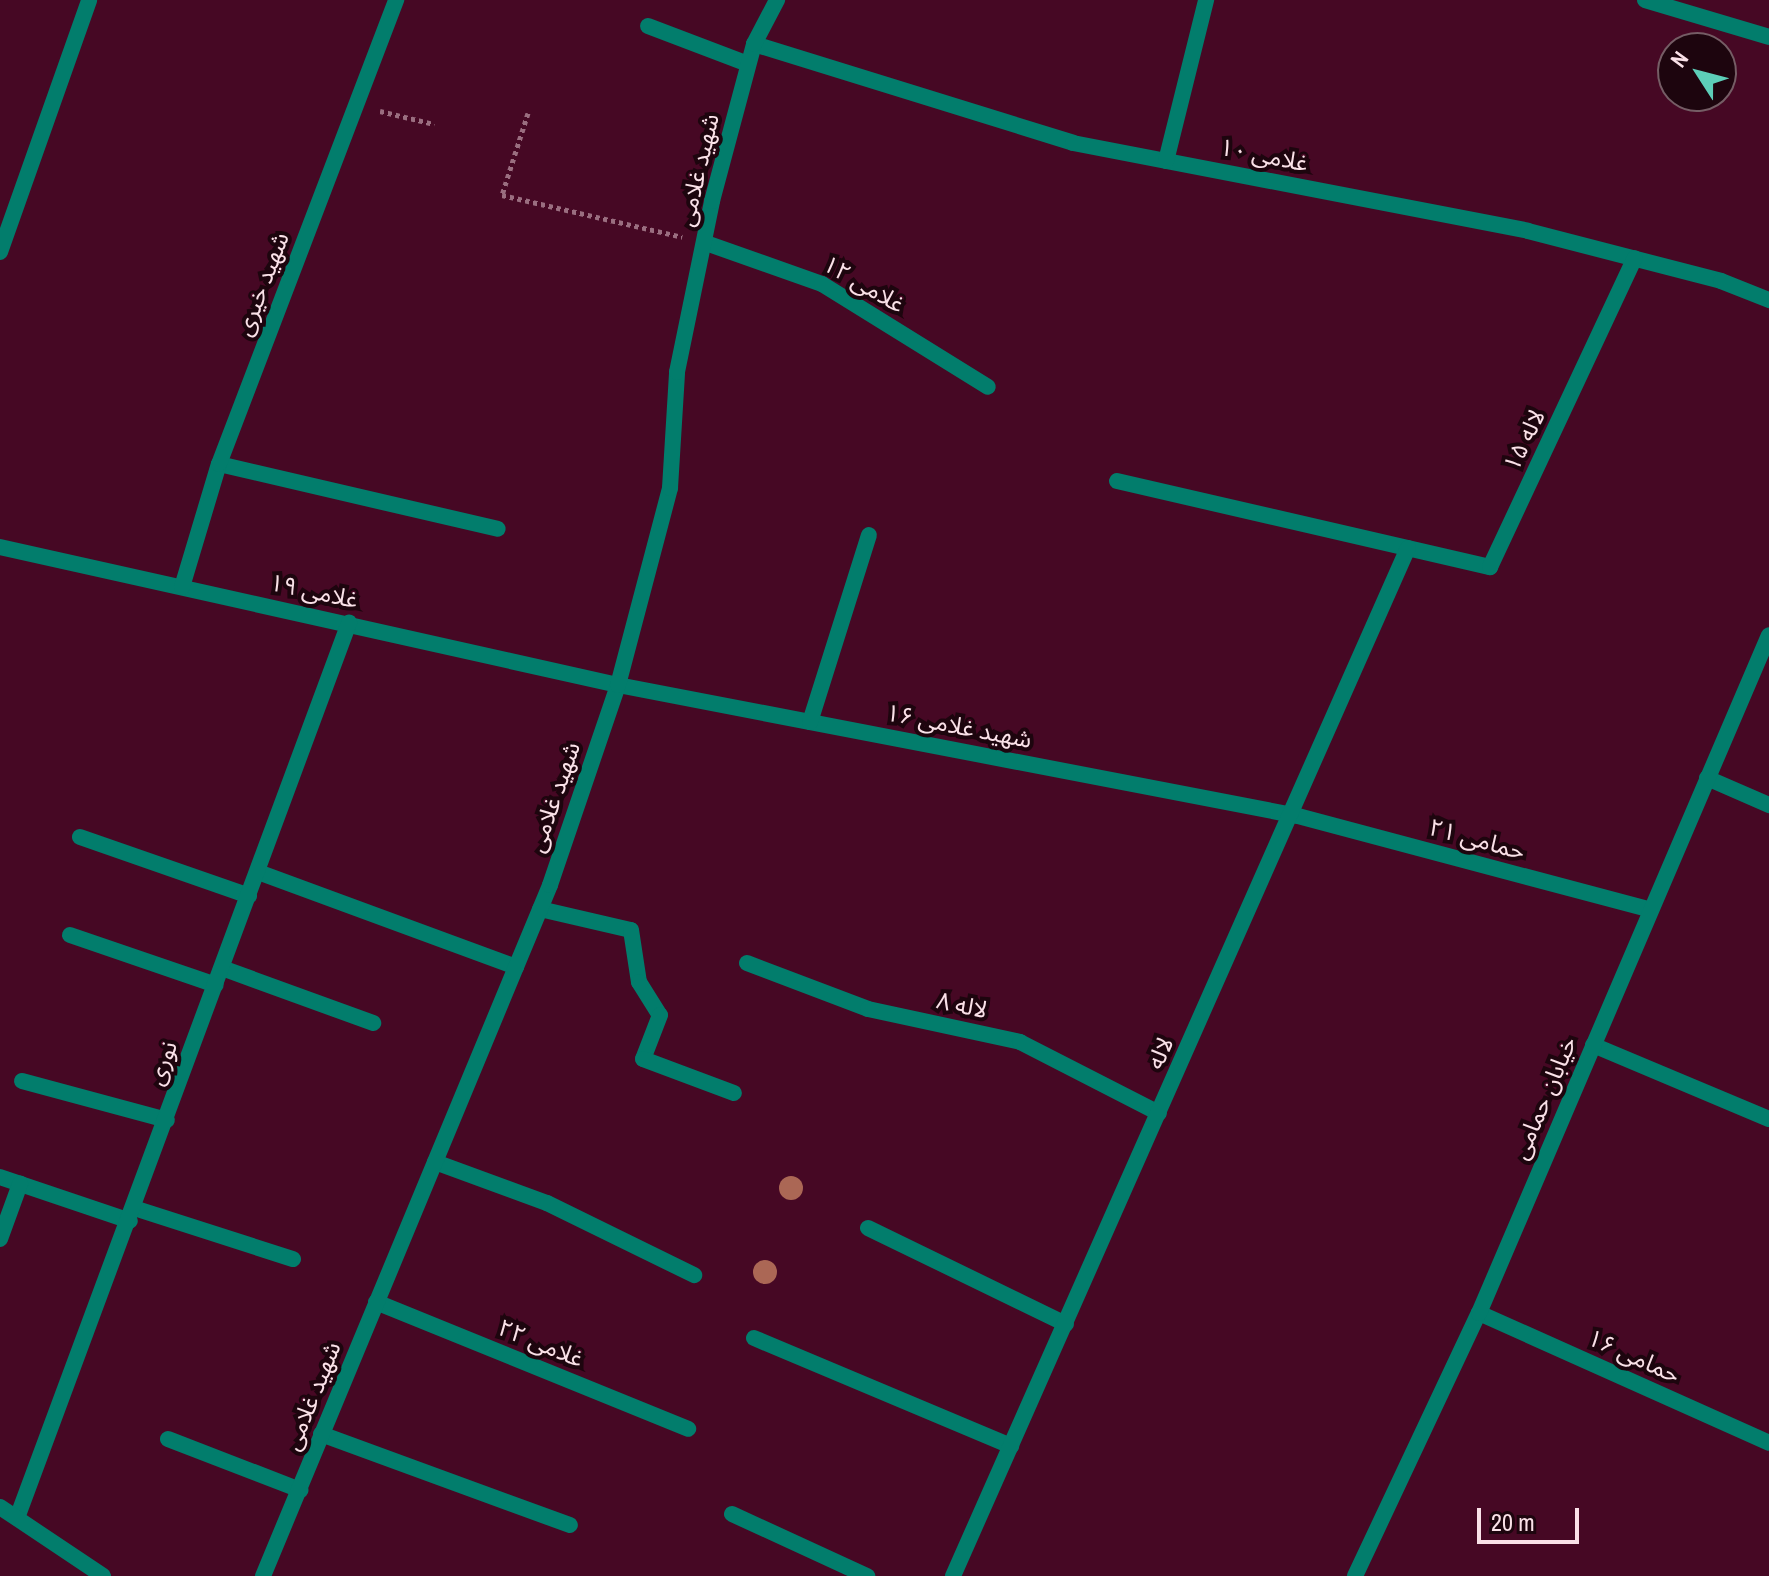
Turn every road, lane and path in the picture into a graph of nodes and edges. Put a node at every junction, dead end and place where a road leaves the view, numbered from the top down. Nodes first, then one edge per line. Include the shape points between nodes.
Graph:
1 (89, 0) edge
2 (396, 0) edge
3 (777, 0) edge
4 (1206, 0) edge
5 (1645, 0) edge
6 (648, 26) dead end
7 (1769, 37) edge
8 (754, 44) junction
9 (748, 64) junction
10 (356, 105) junction
11 (528, 113) dead end
12 (434, 124) dead end
13 (1166, 161) junction
14 (706, 243) junction
15 (0, 252) edge
16 (1635, 258) junction
17 (1769, 300) edge
18 (988, 387) dead end
19 (219, 464) junction
20 (1117, 481) dead end
21 (498, 529) dead end
22 (869, 535) dead end
23 (0, 547) edge
24 (1408, 548) junction
25 (182, 587) junction
26 (349, 623) junction
27 (1769, 635) edge
28 (618, 685) junction
29 (810, 722) junction
30 (1707, 778) junction
31 (1769, 805) edge
32 (1292, 815) junction
33 (80, 837) dead end
34 (258, 872) junction
35 (249, 896) junction
36 (540, 909) junction
37 (1651, 910) junction
38 (70, 935) dead end
39 (747, 963) dead end
40 (516, 967) junction
41 (222, 968) junction
42 (216, 985) junction
43 (373, 1023) dead end
44 (1593, 1045) junction
45 (22, 1081) dead end
46 (734, 1093) dead end
47 (1159, 1113) junction
48 (1769, 1119) edge
49 (167, 1120) junction
50 (435, 1162) junction
51 (0, 1177) edge
52 (20, 1184) junction
53 (132, 1214) junction
54 (868, 1228) dead end
55 (0, 1239) edge
56 (293, 1259) dead end
57 (694, 1275) dead end
58 (376, 1302) junction
59 (1479, 1313) junction
60 (1066, 1324) junction
61 (754, 1338) dead end
62 (688, 1429) dead end
63 (321, 1434) junction
64 (168, 1439) dead end
65 (1769, 1443) edge
66 (1011, 1446) junction
67 (300, 1490) junction
68 (0, 1507) edge
69 (732, 1514) dead end
70 (17, 1518) junction
71 (570, 1525) dead end
72 (103, 1576) edge
73 (263, 1576) edge
74 (867, 1576) edge
75 (953, 1576) edge
76 (1355, 1576) edge

1 - 15 street
2 - 10 street, شهید خیری
3 - 8 street, شهید غلامی
4 - 13 street
5 - 7 street
6 - 9 street
8 - 9 street, شهید غلامی
8 - 13 street, غلامی ۱۰ via 1073,143
9 - 14 street, شهید غلامی
10 - 12 path
10 - 19 street, شهید خیری
11 - 14 path via 502,195
13 - 16 street, غلامی ۱۰
14 - 18 street, غلامی ۱۲ via 822,284
14 - 28 street, شهید غلامی via 677,372 670,488
16 - 17 street, غلامی ۱۰
16 - 24 street, لاله ۱۵ via 1490,567
19 - 21 street
19 - 25 street, شهید خیری
20 - 24 street
22 - 29 street
23 - 25 street, غلامی ۱۹
24 - 32 street, لاله
25 - 26 street, غلامی ۱۹
26 - 28 street, غلامی ۱۹
26 - 34 street, نوری
27 - 30 street, خیابان حمامی
28 - 29 street, شهید غلامی ۱۶
28 - 36 street, شهید غلامی
29 - 32 street, شهید غلامی ۱۶
30 - 31 street
30 - 37 street, خیابان حمامی
32 - 37 street, حمامی ۲۱
32 - 47 street, لاله
33 - 35 street
34 - 35 street, نوری
34 - 40 street
35 - 41 street, نوری
36 - 40 street, شهید غلامی
36 - 46 street via 631,930 639,982 660,1015 643,1059
37 - 44 street, خیابان حمامی
38 - 42 street
39 - 47 street, لاله ۸ via 868,1009 1020,1042
40 - 50 street, شهید غلامی
41 - 42 street, نوری
41 - 43 street
42 - 49 street, نوری
44 - 48 street
44 - 59 street, خیابان حمامی
45 - 49 street
47 - 60 street, لاله
49 - 53 street, نوری
50 - 57 street via 547,1203
50 - 58 street, شهید غلامی
51 - 52 street
52 - 53 street
52 - 55 street
53 - 56 street
53 - 70 street, نوری
54 - 60 street
58 - 62 street, غلامی ۲۲
58 - 63 street, شهید غلامی
59 - 65 street, حمامی ۱۶
59 - 76 street, خیابان حمامی
60 - 66 street, لاله
61 - 66 street
63 - 67 street, شهید غلامی
63 - 71 street
64 - 67 street
66 - 75 street, لاله
67 - 73 street, شهید غلامی
68 - 70 street
69 - 74 street
70 - 72 street

